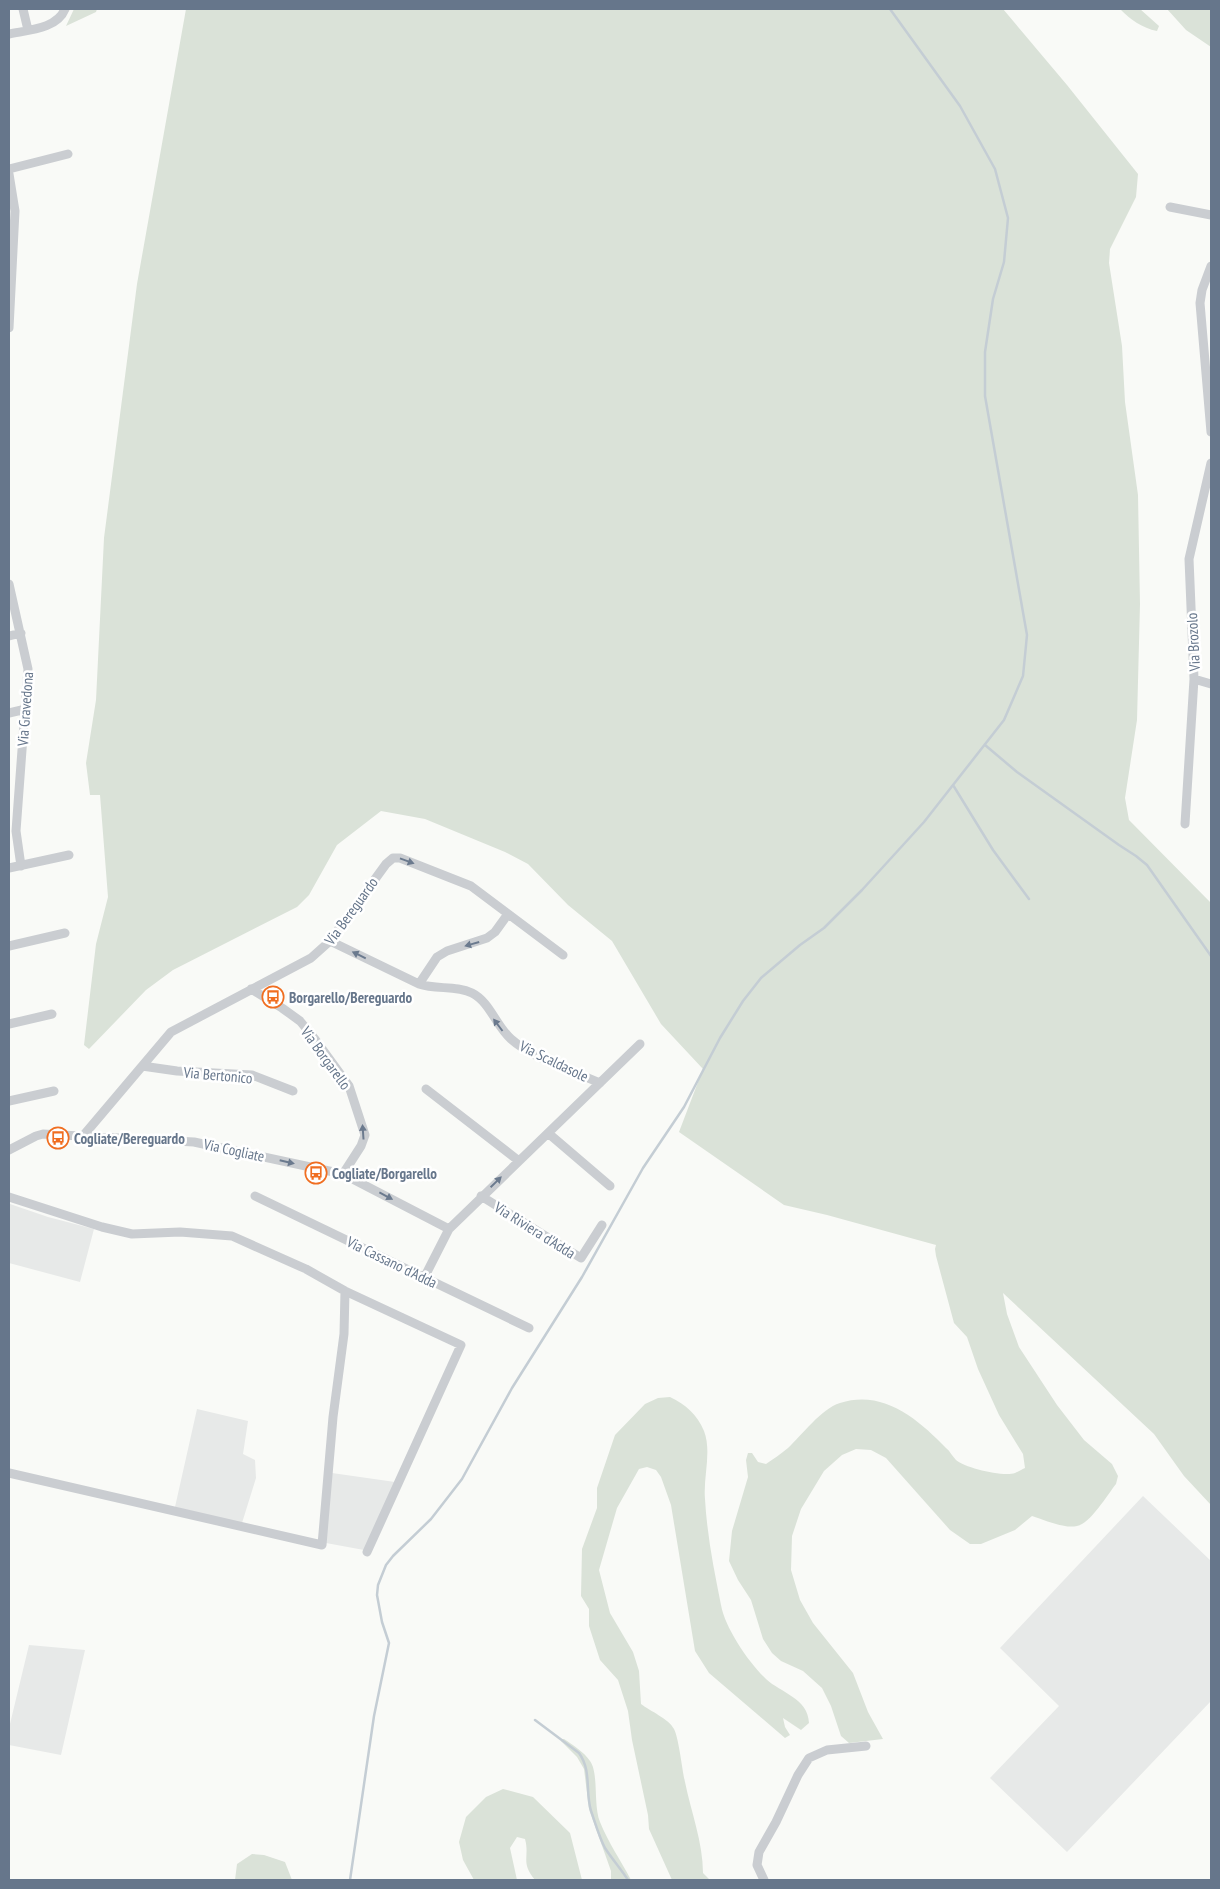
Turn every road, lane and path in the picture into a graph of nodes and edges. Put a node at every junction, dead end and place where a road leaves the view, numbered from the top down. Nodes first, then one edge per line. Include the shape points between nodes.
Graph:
1 (22, 9) edge
2 (66, 9) edge
3 (28, 30) junction
4 (9, 34) edge
5 (68, 154) dead end
6 (9, 170) edge
7 (9, 174) edge
8 (1170, 207) dead end
9 (1211, 216) edge
10 (11, 246) edge
11 (1211, 266) edge
12 (9, 325) edge
13 (1210, 394) edge
14 (1211, 432) edge
15 (1211, 463) edge
16 (9, 584) edge
17 (21, 633) junction
18 (9, 636) edge
19 (1194, 679) junction
20 (1211, 684) edge
21 (26, 709) junction
22 (9, 713) edge
23 (13, 793) edge
24 (1185, 824) dead end
25 (69, 855) dead end
26 (21, 866) junction
27 (9, 868) edge
28 (508, 914) junction
29 (65, 934) dead end
30 (330, 941) junction
31 (9, 946) edge
32 (563, 955) dead end
33 (419, 984) junction
34 (251, 989) junction
35 (52, 1014) dead end
36 (9, 1024) edge
37 (640, 1044) dead end
38 (142, 1066) junction
39 (600, 1083) junction
40 (426, 1089) dead end
41 (54, 1091) dead end
42 (293, 1091) dead end
43 (9, 1102) edge
44 (548, 1133) junction
45 (83, 1136) junction
46 (9, 1150) edge
47 (519, 1161) junction
48 (343, 1174) junction
49 (610, 1186) dead end
50 (9, 1196) edge
51 (255, 1196) dead end
52 (481, 1196) junction
53 (602, 1225) dead end
54 (448, 1229) junction
55 (424, 1278) junction
56 (345, 1291) junction
57 (529, 1328) dead end
58 (9, 1473) edge
59 (367, 1552) dead end
60 (866, 1746) dead end
61 (764, 1880) edge

1 - 3 street
2 - 3 street via 54,23
3 - 4 street
5 - 6 street
7 - 10 street via 15,205
8 - 9 street
10 - 12 street
11 - 13 street via 1200,302
13 - 14 street
15 - 19 street, Via Brozolo via 1190,559
16 - 17 street, Via Gravedona
17 - 18 street
17 - 21 street, Via Gravedona via 28,668
19 - 20 street
19 - 24 street, Via Brozolo
21 - 22 street
21 - 23 street, Via Gravedona
23 - 26 street, Via Gravedona
25 - 26 street
26 - 27 street
30 -> 28 street, Via Bereguardo via 393,858 460,881
28 - 32 street, Via Bereguardo
28 -> 33 street via 487,938 437,957
29 - 31 street
33 -> 30 street, Via Scaldasole
30 - 34 street, Via Bereguardo via 314,956
39 -> 33 street, Via Scaldasole via 513,1041 472,993
34 - 38 street, Via Bereguardo via 174,1030
48 -> 34 street, Via Borgarello via 365,1134 349,1086 300,1022
35 - 36 street
37 - 39 street
38 - 42 street, Via Bertonico via 252,1075
38 - 45 street, Via Bereguardo
39 - 44 street
40 - 47 street
41 - 43 street
44 - 47 street
44 - 49 street
45 - 46 street, Via Cogliate via 39,1135
45 -> 48 street, Via Cogliate via 203,1143
52 -> 47 street
48 -> 54 street, Via Cogliate
50 - 56 street via 132,1234 180,1232 232,1236 306,1268
51 - 55 street, Via Cassano d'Adda
52 - 53 street, Via Riviera d'Adda via 582,1258
52 - 54 street
54 - 55 street
55 - 57 street, Via Cassano d'Adda
56 - 58 street via 344,1334 322,1545
56 - 59 street via 461,1345
60 - 61 street via 827,1750 809,1758 759,1852 757,1865

